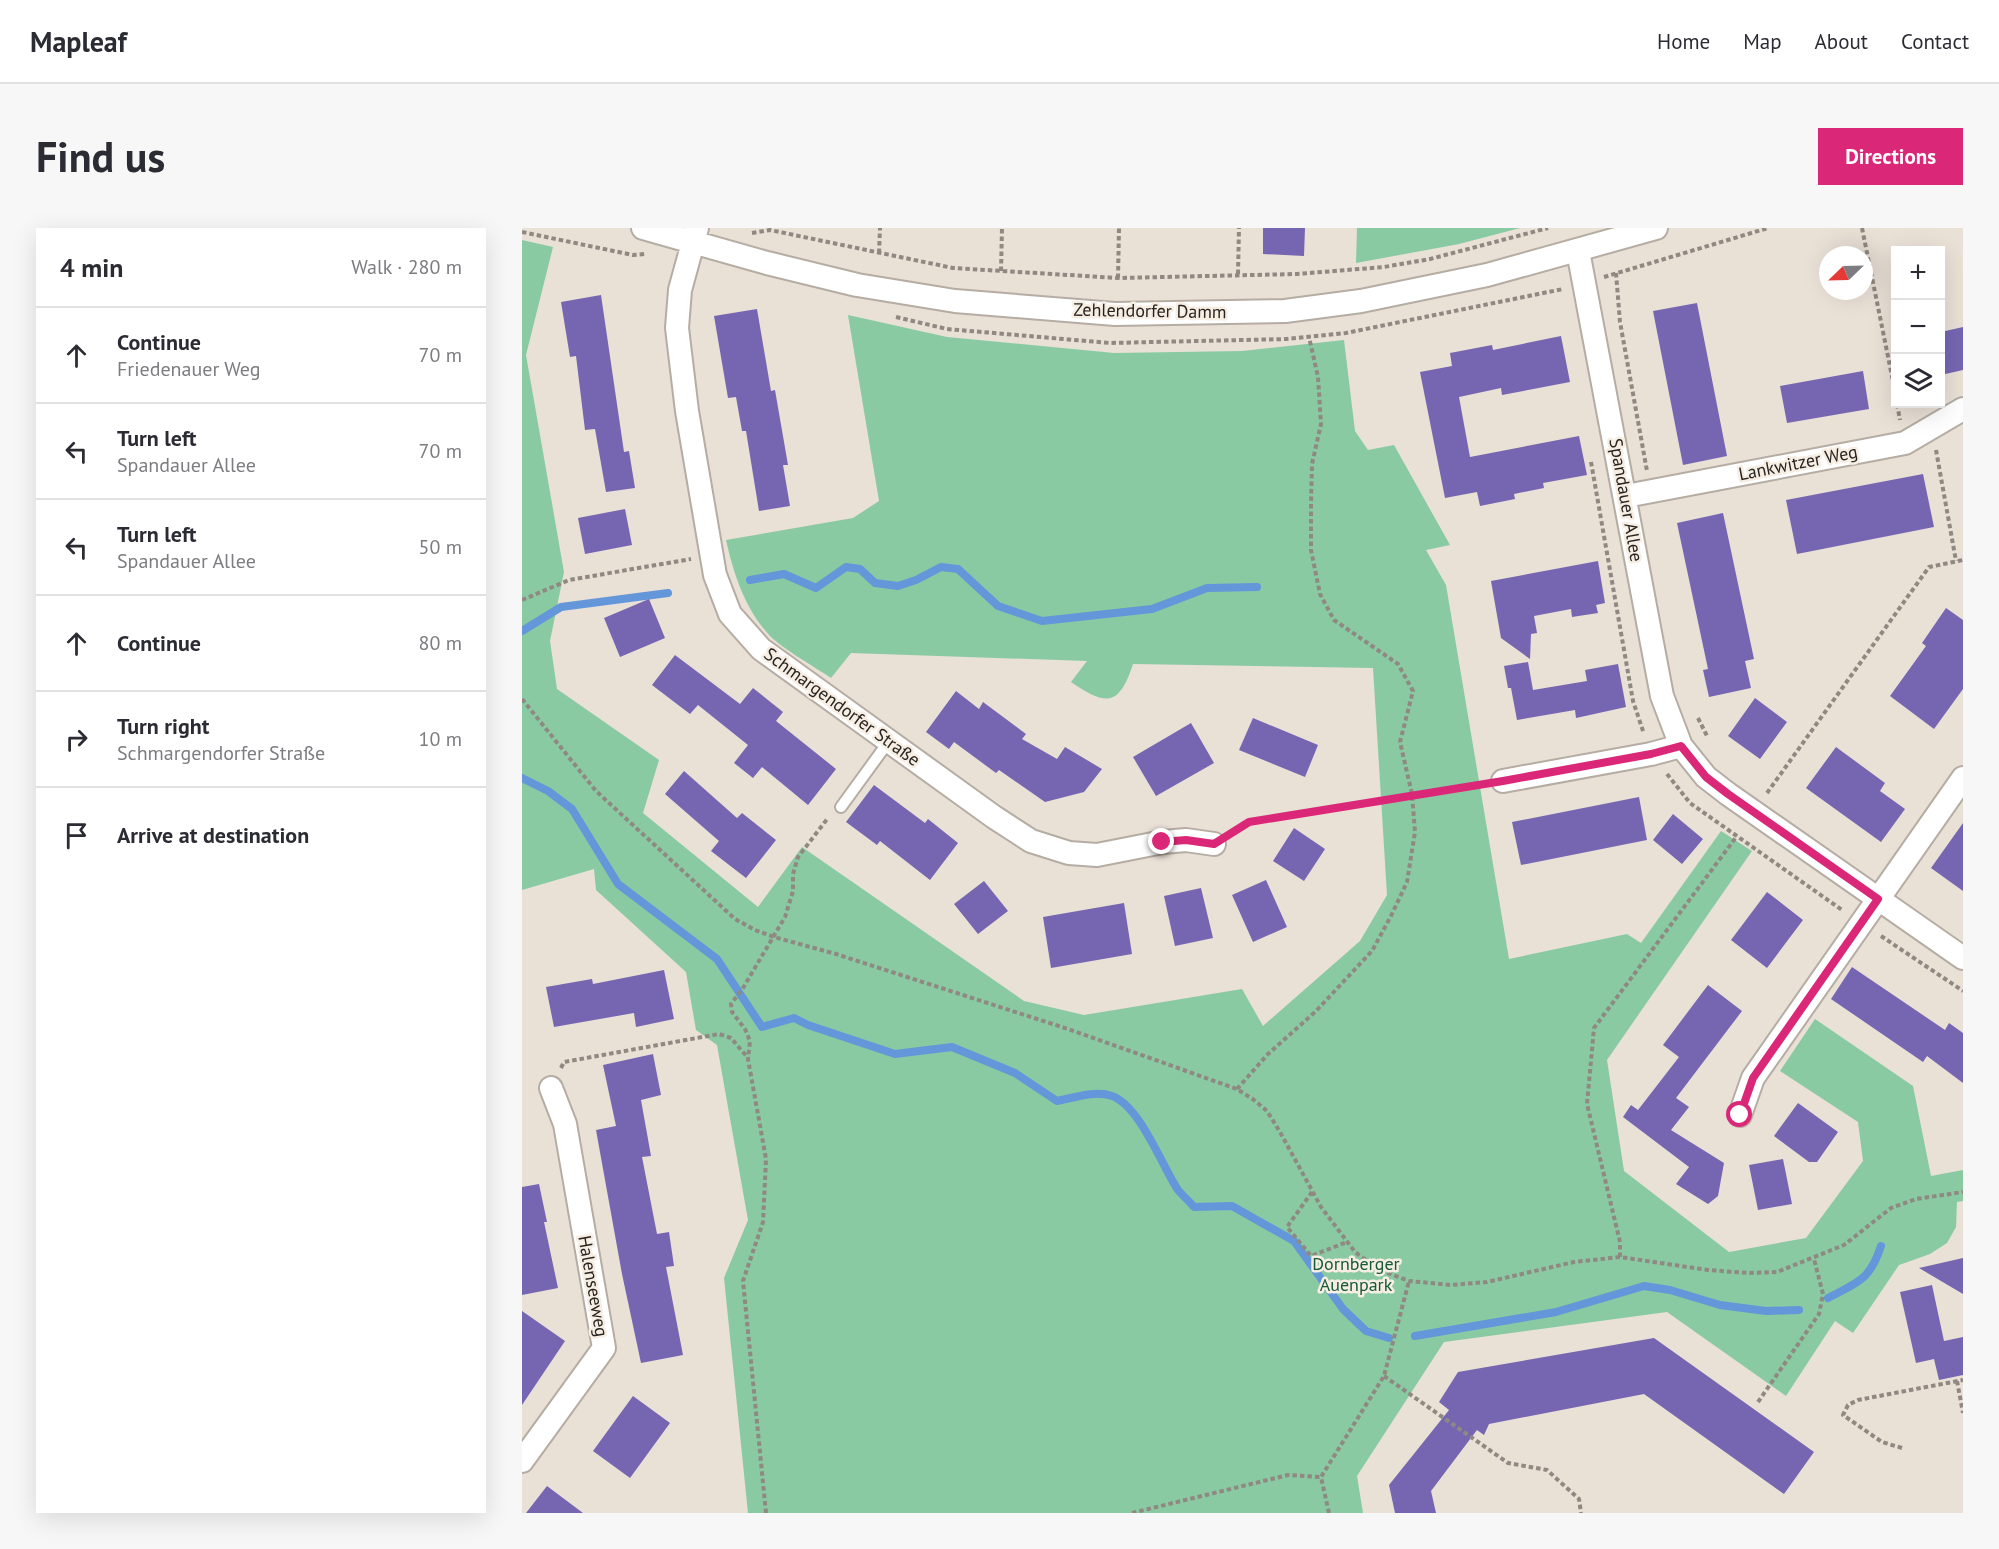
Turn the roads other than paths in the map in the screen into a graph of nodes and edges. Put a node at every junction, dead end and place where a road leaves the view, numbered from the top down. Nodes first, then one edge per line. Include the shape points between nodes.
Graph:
1 (643, 228) edge
2 (1656, 228) edge
3 (695, 235) edge
4 (1578, 251) junction
5 (1963, 409) edge
6 (1626, 496) junction
7 (889, 741) junction
8 (1681, 746) junction
9 (1963, 778) edge
10 (1503, 781) road end
11 (841, 807) road end
12 (1214, 844) road end
13 (1878, 899) junction
14 (1963, 958) edge
15 (551, 1088) road end
16 (1740, 1115) dead end
17 (522, 1461) edge

1 - 3 street, Zehlendorfer Damm
2 - 4 street, Zehlendorfer Damm
3 - 4 street, Zehlendorfer Damm via 767,263 857,285 955,301 1115,314 1285,311 1487,276
3 - 7 street, Schmargendorfer Straße via 680,290 677,328 715,575 730,614 761,649
4 - 6 street, Spandauer Allee
5 - 6 street, Lankwitzer Weg via 1905,443
6 - 8 street, Spandauer Allee via 1662,696
7 - 11 lane
7 - 12 street, Schmargendorfer Straße via 1031,842 1069,853 1097,855 1162,842
8 - 10 street
8 - 13 street, Spandauer Allee via 1706,777
9 - 13 street
13 - 14 street, Spandauer Allee
13 - 16 street via 1753,1078
15 - 17 street, Halenseeweg via 565,1124 604,1348

